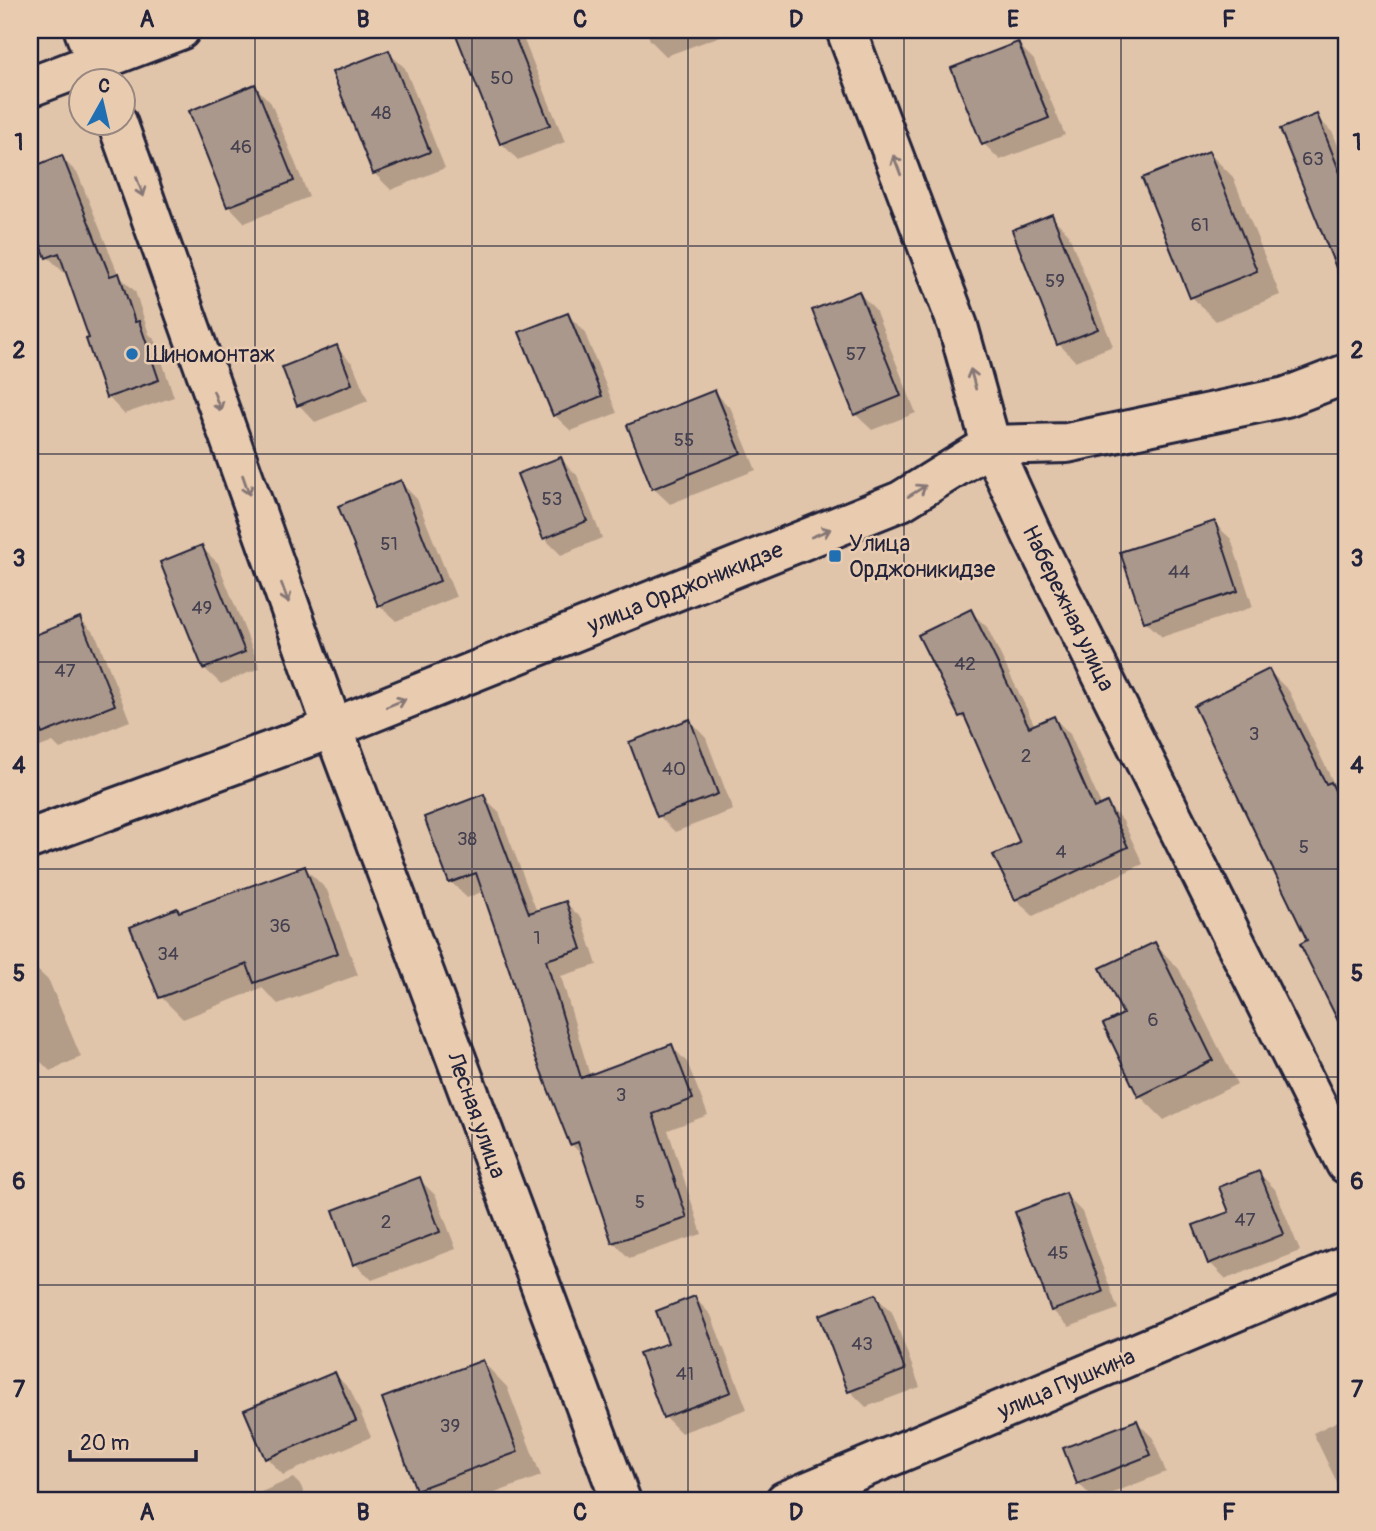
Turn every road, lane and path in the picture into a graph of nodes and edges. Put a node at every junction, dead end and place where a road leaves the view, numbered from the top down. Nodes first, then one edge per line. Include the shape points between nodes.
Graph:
1 (180, 30) edge
2 (846, 30) edge
3 (94, 57) edge
4 (30, 87) edge
5 (122, 136) edge
6 (1346, 373) edge
7 (990, 445) junction
8 (333, 728) junction
9 (30, 839) edge
10 (1346, 1164) edge
11 (1346, 1265) edge
12 (621, 1501) edge
13 (785, 1501) edge

1 - 3 main road
7 -> 2 main road, Набережная улица via 958,326
3 - 4 main road
5 -> 8 main road, Лесная улица
6 - 7 main road via 1286,397 1068,443
8 -> 7 main road, улица Орджоникидзе via 901,501
7 - 10 main road, Набережная улица
8 - 9 main road, улица Орджоникидзе
8 - 12 main road, Лесная улица
11 - 13 main road, улица Пушкина

